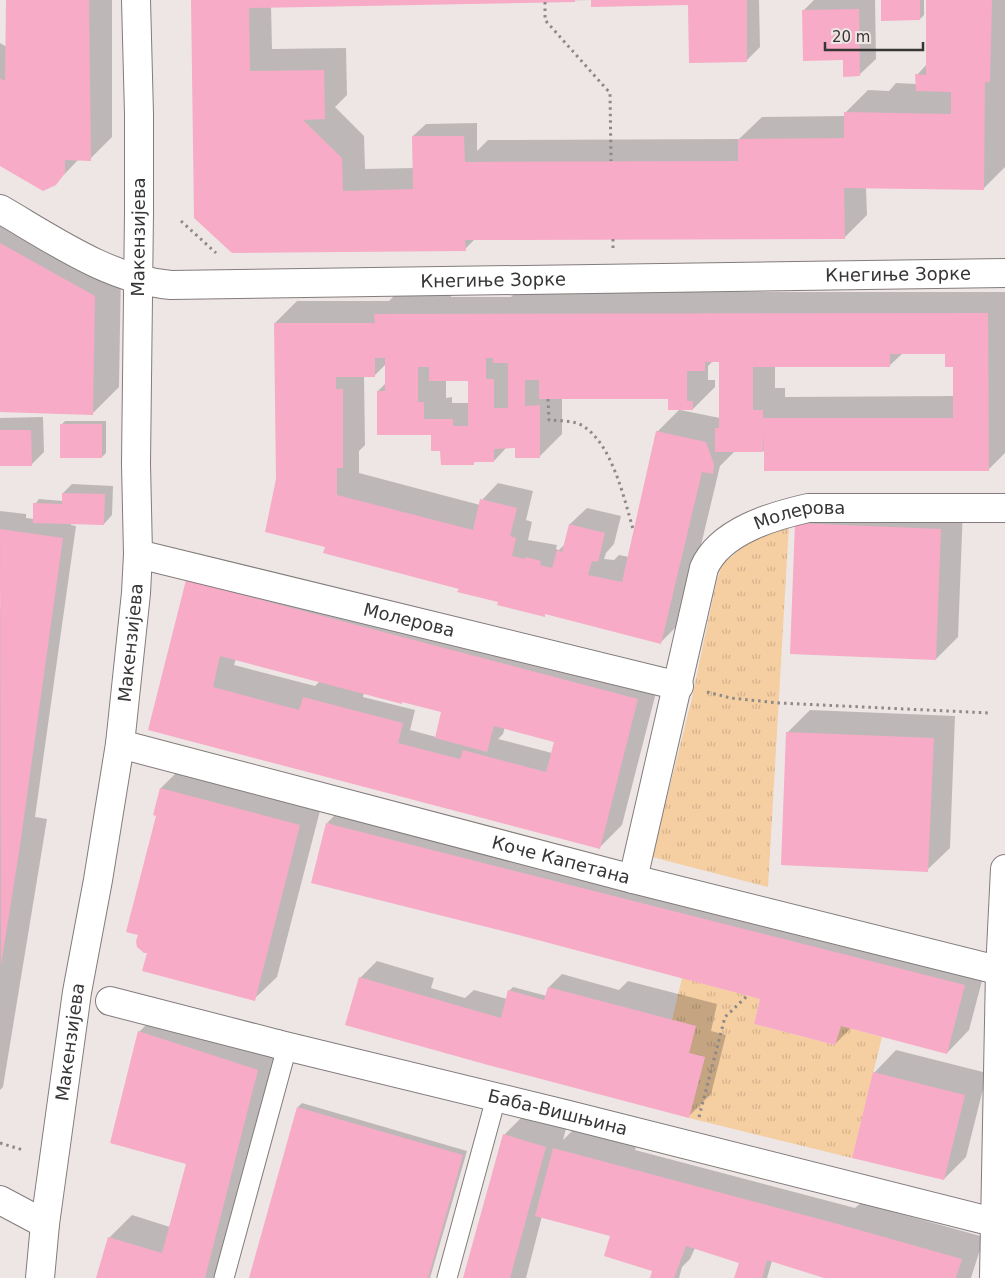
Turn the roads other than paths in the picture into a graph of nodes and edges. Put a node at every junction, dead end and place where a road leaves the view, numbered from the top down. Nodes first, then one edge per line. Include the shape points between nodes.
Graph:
1 (136, 0) edge
2 (0, 209) edge
3 (1005, 273) edge
4 (139, 280) junction
5 (1005, 508) edge
6 (138, 554) junction
7 (679, 686) junction
8 (120, 744) junction
9 (1005, 869) edge
10 (633, 879) junction
11 (1002, 971) edge
12 (110, 1001) dead end
13 (282, 1046) junction
14 (496, 1098) junction
15 (0, 1200) edge
16 (45, 1224) junction
17 (1000, 1224) edge
18 (40, 1278) edge
19 (224, 1278) edge
20 (447, 1278) edge
21 (994, 1278) edge

1 - 4 street, Макензијева
2 - 4 street, Кнегиње Зорке via 81,255
3 - 4 street, Кнегиње Зорке via 171,285
4 - 6 street, Макензијева
5 - 7 street, Молерова via 808,508 752,526 726,542 707,561
6 - 7 street, Молерова
6 - 8 street, Макензијева
7 - 10 street, Молерова
8 - 10 street, Коче Капетана
8 - 16 street, Макензијева via 77,992
9 - 11 street
10 - 11 street, Коче Капетана
11 - 17 street
12 - 13 street, Баба-Вишњина
13 - 14 street, Баба-Вишњина
13 - 19 lane
14 - 17 street, Баба-Вишњина
14 - 20 lane
15 - 16 street
16 - 18 street, Макензијева
17 - 21 street

